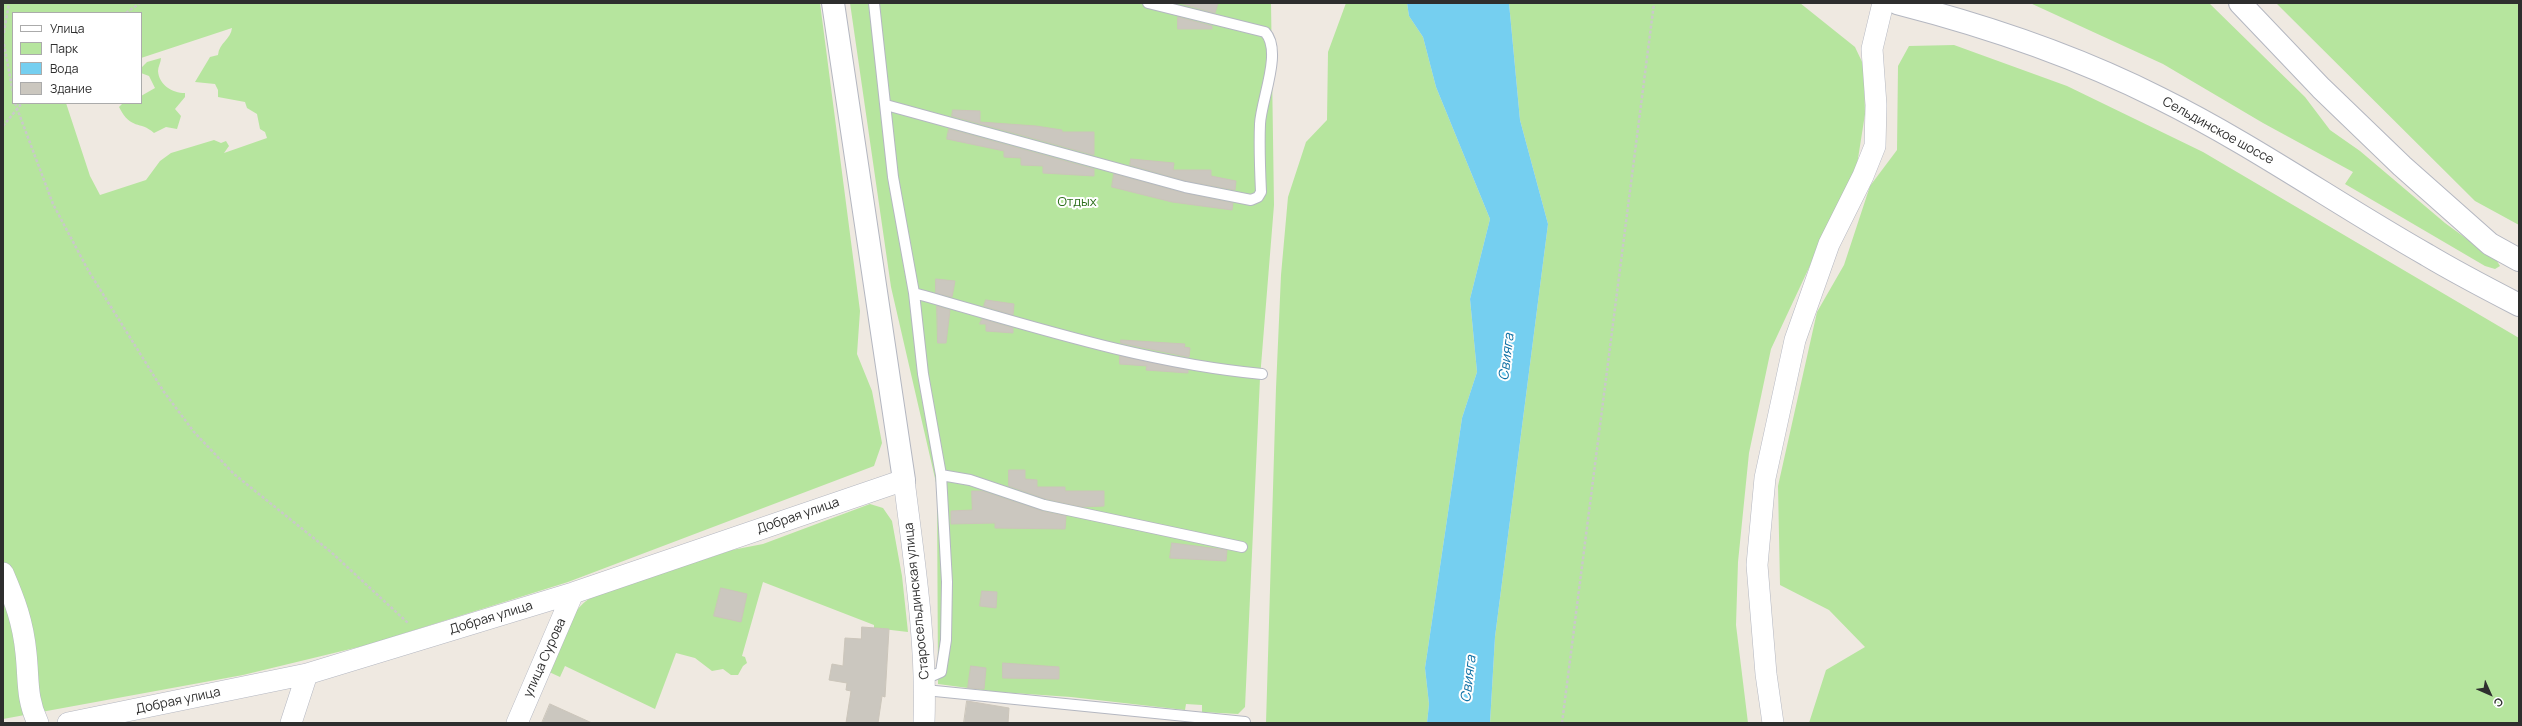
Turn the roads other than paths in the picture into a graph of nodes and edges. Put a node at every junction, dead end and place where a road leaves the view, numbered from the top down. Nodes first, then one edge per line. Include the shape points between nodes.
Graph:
1 (833, 3) edge
2 (874, 3) edge
3 (1148, 3) edge
4 (1883, 3) edge
5 (1897, 3) edge
6 (2240, 3) edge
7 (886, 105) junction
8 (2490, 244) junction
9 (2519, 260) edge
10 (2519, 270) edge
11 (914, 293) junction
12 (2519, 305) edge
13 (1262, 374) dead end
14 (941, 476) junction
15 (904, 480) junction
16 (1242, 547) dead end
17 (3, 573) edge
18 (573, 593) junction
19 (307, 674) junction
20 (925, 684) junction
21 (90, 721) edge
22 (1245, 722) edge
23 (38, 723) edge
24 (68, 723) edge
25 (291, 723) edge
26 (517, 723) edge
27 (924, 723) edge
28 (1773, 723) edge

1 - 15 main road
2 - 7 lane
3 - 7 lane via 1265,32 1269,36 1272,45 1260,123 1261,192 1258,197 1251,200 1185,187
4 - 28 street via 1872,48 1876,105 1875,146 1829,244 1795,340 1765,478 1757,564 1766,674
5 - 12 main road, Сельдинское шоссе via 1977,24 2059,54 2160,98 2299,177 2426,255
6 - 8 main road via 2321,88 2402,166
7 - 11 lane via 893,176
8 - 9 main road
8 - 10 main road
11 - 13 lane via 1103,345 1219,370
11 - 14 lane via 923,374
14 - 16 lane via 970,480 1044,505
14 - 20 lane via 946,640 941,672
15 - 18 street, Добрая улица
15 - 20 street, Старосельдинская улица via 921,614
17 - 23 street via 19,609 26,653 29,705
18 - 19 street, Добрая улица
18 - 26 street, улица Сурова
19 - 21 street, Добрая улица
19 - 25 street
20 - 22 lane
20 - 27 street, Старосельдинская улица
21 - 24 street, Добрая улица

